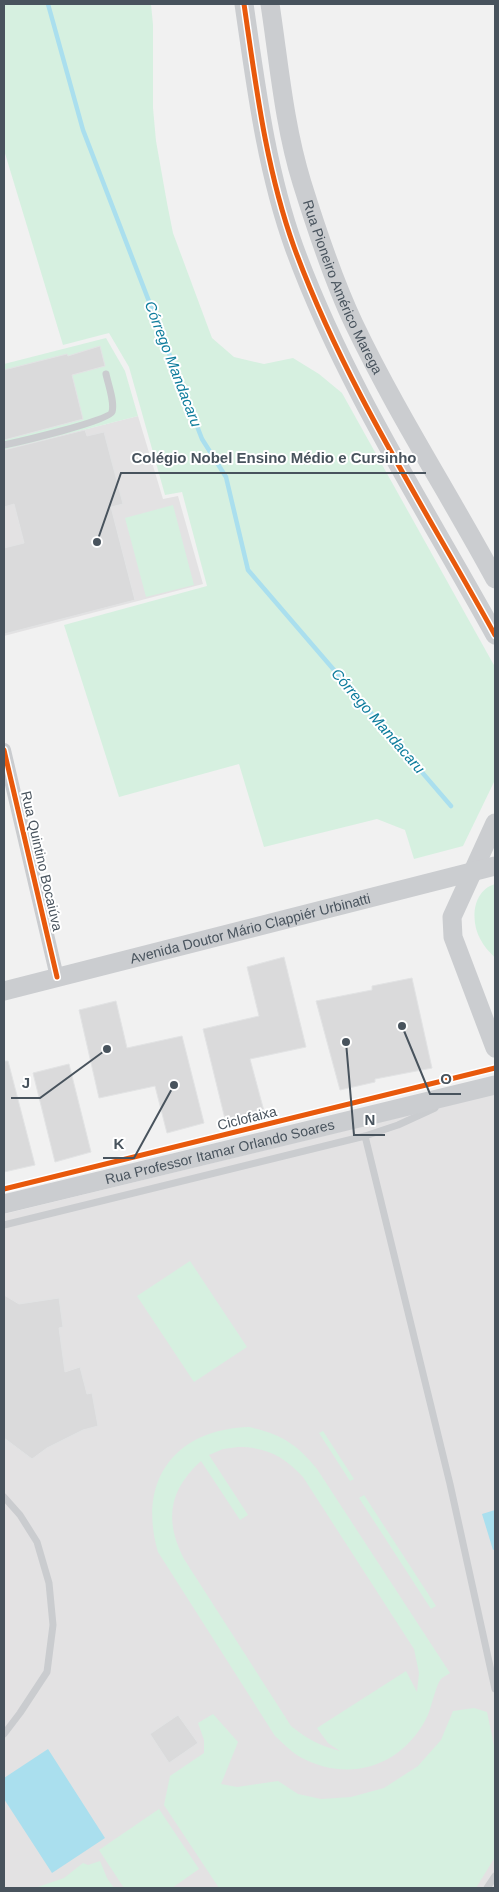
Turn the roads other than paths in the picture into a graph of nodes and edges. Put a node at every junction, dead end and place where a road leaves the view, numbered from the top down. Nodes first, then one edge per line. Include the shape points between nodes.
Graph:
1 (244, 4) edge
2 (270, 4) edge
3 (106, 374) dead end
4 (4, 445) edge
5 (495, 580) edge
6 (495, 635) edge
7 (4, 750) edge
8 (495, 824) edge
9 (495, 866) edge
10 (474, 872) junction
11 (57, 977) junction
12 (4, 990) edge
13 (495, 1048) edge
14 (488, 1086) edge
15 (365, 1136) junction
16 (4, 1204) edge
17 (4, 1225) edge
18 (4, 1497) edge
19 (495, 1689) edge
20 (4, 1734) edge
21 (495, 1876) edge
22 (487, 1888) edge

1 - 6 street, Rua Pioneiro Américo Marega via 274,181 294,247 331,335 374,422
2 - 5 street, Rua Pioneiro Américo Marega via 286,111 301,181 353,323 397,409
3 - 4 lane via 112,404 110,416
7 - 11 street, Rua Quintino Bocaiúva
8 - 10 street
9 - 10 street, Avenida Doutor Mário Clappiér Urbinatti
10 - 11 street, Avenida Doutor Mário Clappiér Urbinatti
10 - 13 street via 452,917 453,937
11 - 12 street, Avenida Doutor Mário Clappiér Urbinatti
14 - 15 lane
14 - 16 street, Rua Professor Itamar Orlando Soares
15 - 17 lane
15 - 19 lane via 450,1484
18 - 20 lane via 20,1514 37,1542 49,1583 53,1625 47,1672
21 - 22 lane

